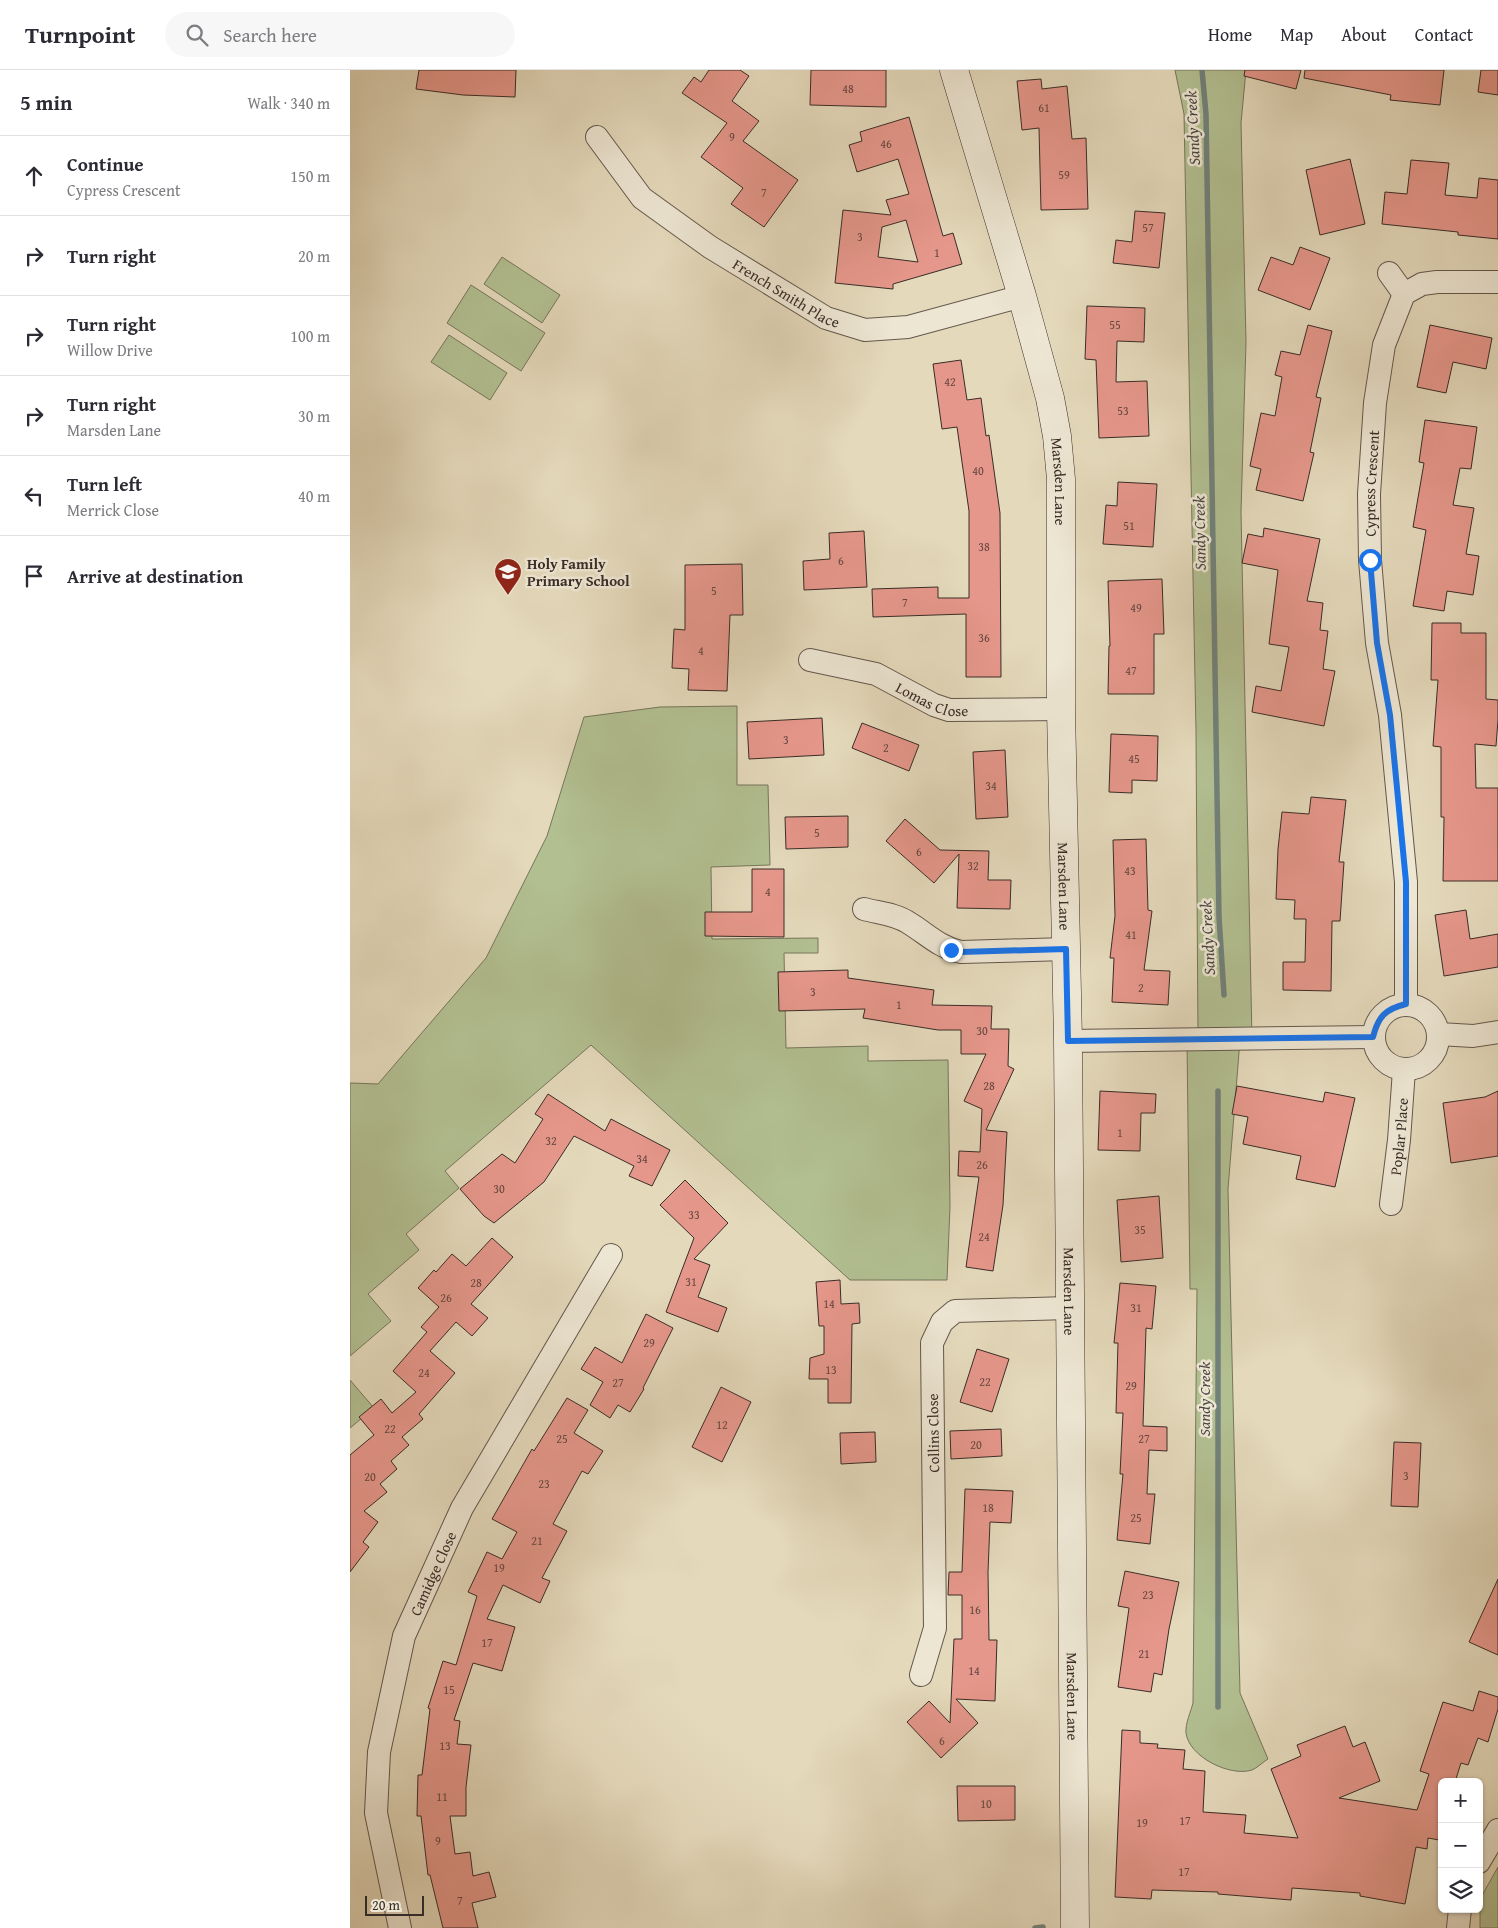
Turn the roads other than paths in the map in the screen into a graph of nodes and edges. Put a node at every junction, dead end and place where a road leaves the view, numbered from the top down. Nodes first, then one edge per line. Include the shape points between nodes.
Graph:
1 (954, 70) edge
2 (596, 137) dead end
3 (1388, 273) dead end
4 (1498, 282) edge
5 (1404, 294) junction
6 (1022, 296) junction
7 (810, 660) dead end
8 (1061, 709) junction
9 (864, 909) dead end
10 (1066, 949) junction
11 (1406, 1004) junction
12 (1498, 1032) edge
13 (1439, 1034) junction
14 (1373, 1037) junction
15 (1068, 1041) junction
16 (1404, 1070) junction
17 (1391, 1204) dead end
18 (611, 1255) dead end
19 (1069, 1308) junction
20 (921, 1675) dead end
21 (1498, 1830) edge
22 (1483, 1855) edge
23 (1460, 1913) edge
24 (400, 1928) edge
25 (1075, 1928) edge
26 (1458, 1928) edge

1 - 6 main road, Marsden Lane
2 - 6 street, French Smith Place via 642,198 710,247 826,318 866,330 908,327
3 - 5 street
4 - 5 street via 1422,284
5 - 11 street, Cypress Crescent via 1384,345 1375,402 1369,494 1370,560 1377,643 1390,715 1406,882
6 - 8 main road, Marsden Lane via 1050,398 1061,479
7 - 8 street, Lomas Close via 876,674 949,710
8 - 10 main road, Marsden Lane
9 - 10 street via 900,918 934,941 961,952
10 - 15 main road, Marsden Lane
11 - 13 street via 1418,1006 1428,1013
11 - 14 street via 1383,1014
12 - 13 street via 1473,1036
13 - 16 street via 1438,1048 1430,1060 1418,1068
14 - 15 street
14 - 16 street via 1382,1060
15 - 19 main road, Marsden Lane
16 - 17 street, Poplar Place
18 - 24 street, Camidge Close via 462,1508 404,1636 379,1752 376,1813
19 - 20 street, Collins Close via 955,1311 942,1322 932,1343 935,1628
19 - 25 main road, Marsden Lane
21 - 22 street
23 - 26 street

